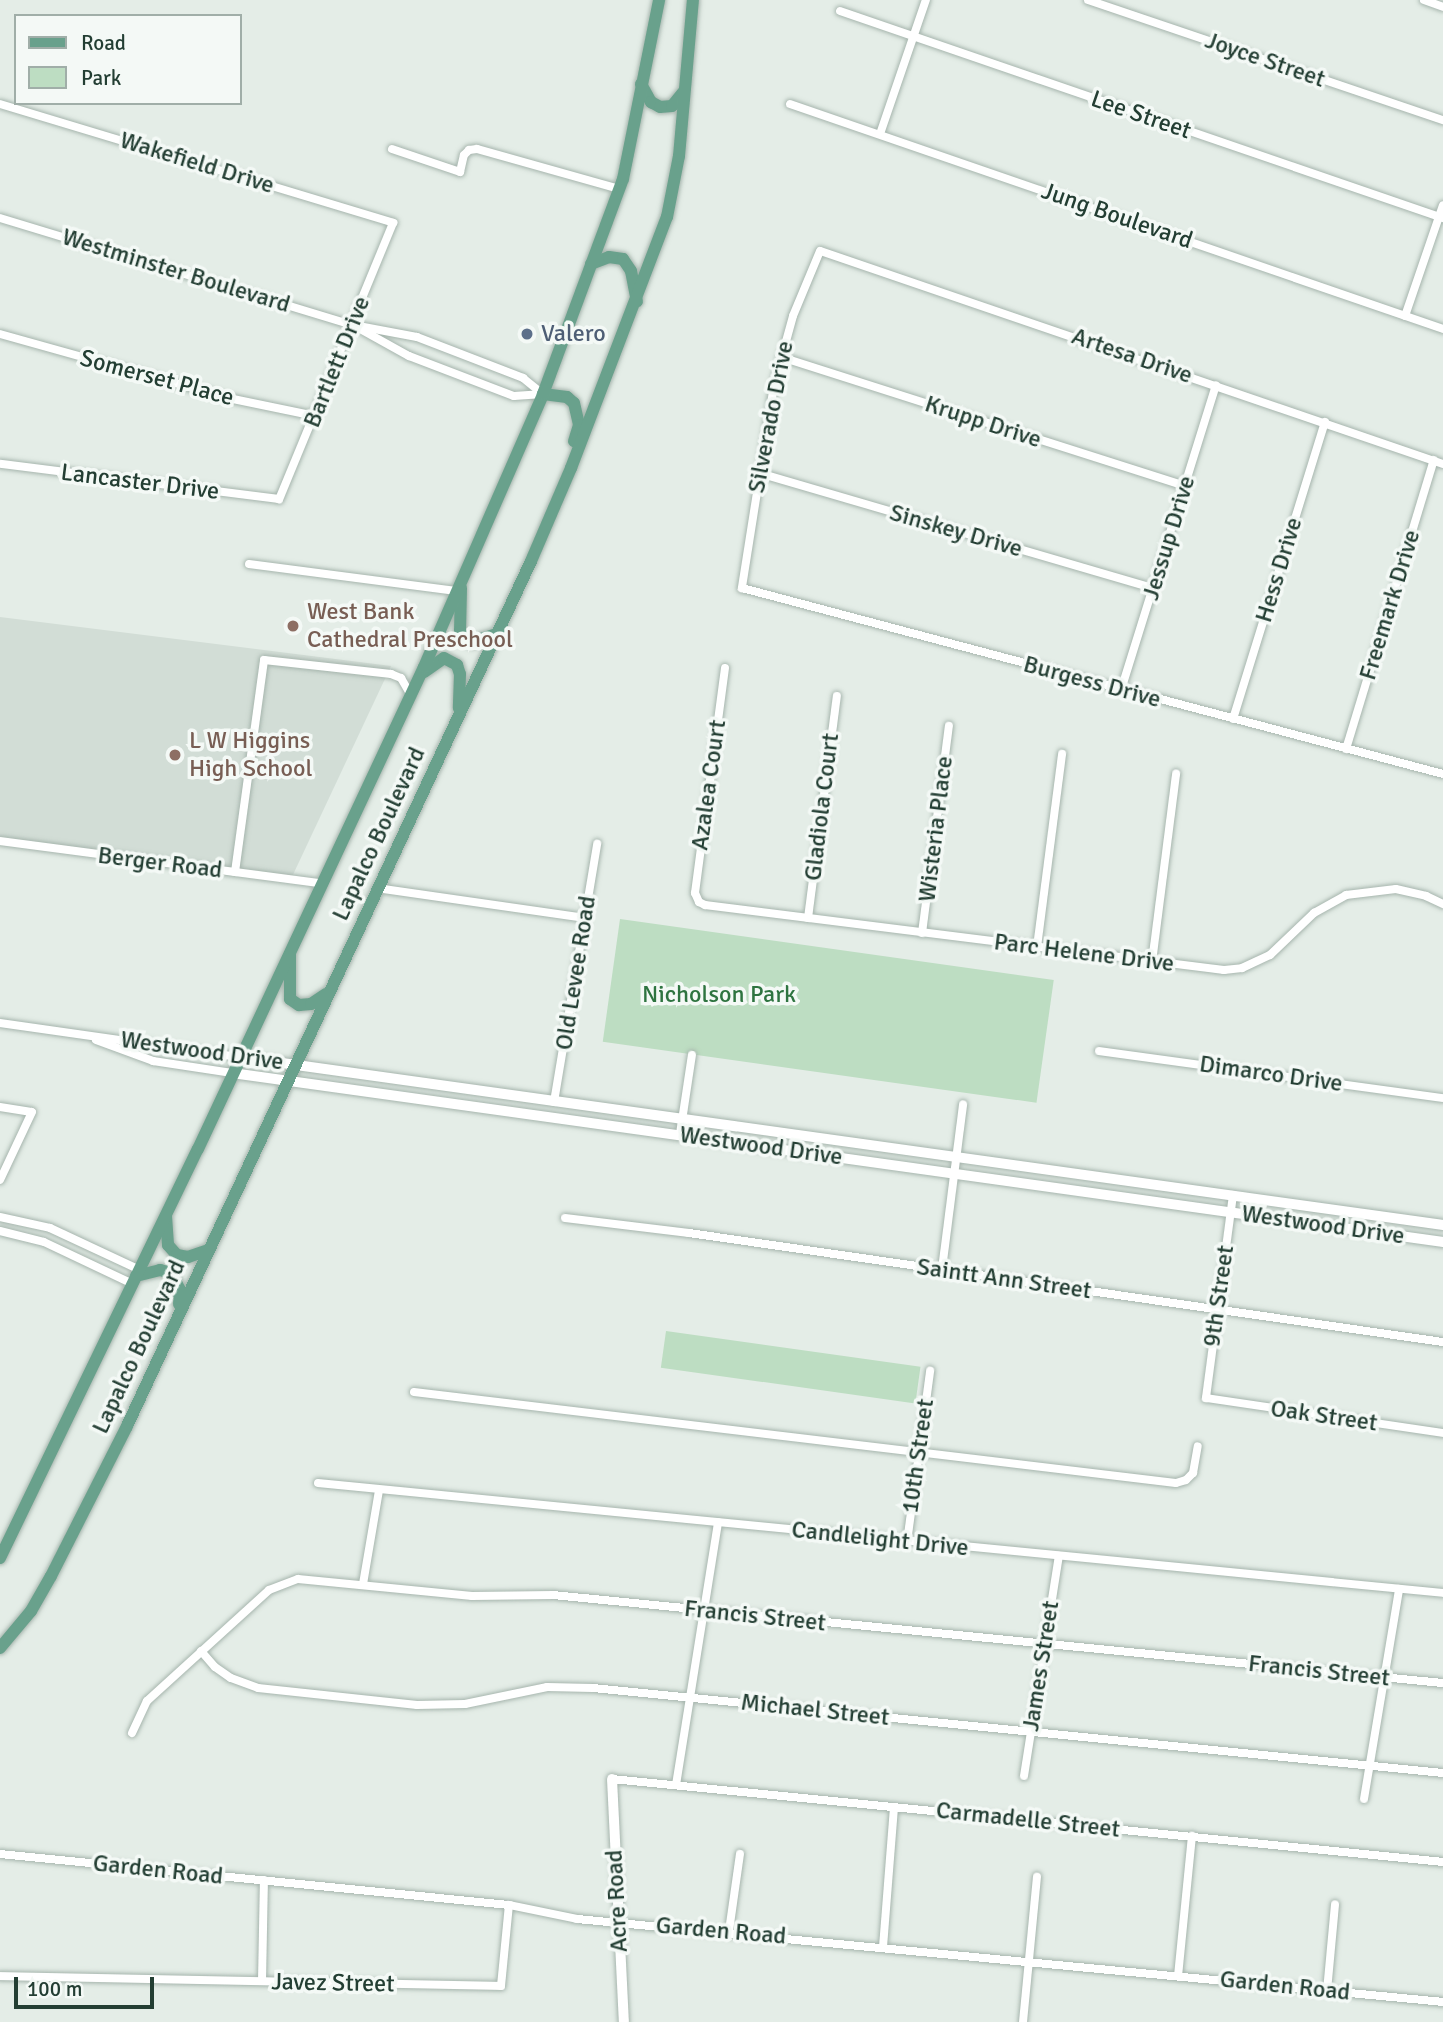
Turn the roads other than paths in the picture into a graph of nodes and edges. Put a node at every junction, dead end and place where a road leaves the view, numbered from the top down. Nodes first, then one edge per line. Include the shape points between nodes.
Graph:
1 (659, 0) edge
2 (693, 0) edge
3 (926, 0) edge
4 (1088, 0) edge
5 (1424, 0) edge
6 (1443, 6) edge
7 (840, 11) dead end
8 (913, 37) junction
9 (641, 84) junction
10 (685, 89) junction
11 (0, 104) edge
12 (790, 104) dead end
13 (1443, 120) edge
14 (880, 134) junction
15 (392, 149) dead end
16 (619, 189) junction
17 (1443, 205) edge
18 (1441, 217) edge
19 (0, 218) edge
20 (393, 223) joint
21 (820, 251) joint
22 (591, 264) junction
23 (637, 301) junction
24 (1405, 316) junction
25 (353, 325) junction
26 (1443, 329) edge
27 (0, 334) edge
28 (781, 357) junction
29 (1216, 385) junction
30 (543, 394) junction
31 (316, 416) junction
32 (1325, 422) junction
33 (1439, 462) edge
34 (0, 464) edge
35 (759, 473) junction
36 (1185, 486) junction
37 (279, 499) joint
38 (555, 502) junction
39 (249, 564) dead end
40 (459, 586) junction
41 (743, 588) joint
42 (1153, 588) junction
43 (497, 634) junction
44 (725, 668) dead end
45 (420, 676) junction
46 (1121, 690) junction
47 (411, 695) junction
48 (837, 696) dead end
49 (458, 715) junction
50 (1233, 719) junction
51 (949, 726) dead end
52 (1346, 749) junction
53 (1062, 754) dead end
54 (1176, 774) dead end
55 (1443, 774) edge
56 (0, 841) edge
57 (597, 844) dead end
58 (235, 872) junction
59 (320, 883) junction
60 (377, 888) junction
61 (699, 902) joint
62 (1443, 904) edge
63 (585, 918) junction
64 (808, 918) junction
65 (922, 933) junction
66 (290, 947) junction
67 (1037, 947) junction
68 (1152, 962) junction
69 (328, 993) junction
70 (0, 1023) edge
71 (83, 1035) junction
72 (1099, 1051) dead end
73 (692, 1055) dead end
74 (239, 1057) junction
75 (295, 1063) junction
76 (233, 1073) junction
77 (289, 1081) junction
78 (1443, 1098) edge
79 (554, 1102) junction
80 (963, 1104) dead end
81 (0, 1107) edge
82 (683, 1117) junction
83 (680, 1134) junction
84 (958, 1156) junction
85 (956, 1173) junction
86 (0, 1180) edge
87 (1233, 1195) junction
88 (1230, 1212) junction
89 (166, 1215) junction
90 (0, 1217) edge
91 (565, 1219) dead end
92 (1443, 1225) edge
93 (0, 1231) edge
94 (1443, 1242) edge
95 (208, 1250) junction
96 (942, 1269) junction
97 (136, 1277) junction
98 (1216, 1310) junction
99 (178, 1311) junction
100 (1443, 1342) edge
101 (930, 1371) dead end
102 (414, 1392) dead end
103 (1206, 1398) joint
104 (1443, 1433) edge
105 (1198, 1446) dead end
106 (918, 1451) junction
107 (318, 1483) dead end
108 (380, 1490) junction
109 (718, 1522) junction
110 (907, 1542) junction
111 (1059, 1556) junction
112 (0, 1558) edge
113 (363, 1584) junction
114 (1399, 1589) junction
115 (1443, 1593) edge
116 (704, 1611) junction
117 (1045, 1644) junction
118 (1, 1645) edge
119 (201, 1651) junction
120 (1385, 1678) junction
121 (1443, 1683) edge
122 (690, 1698) junction
123 (1031, 1731) junction
124 (132, 1733) dead end
125 (1370, 1765) junction
126 (1443, 1773) edge
127 (1024, 1776) dead end
128 (612, 1779) joint
129 (676, 1785) junction
130 (1364, 1798) dead end
131 (894, 1807) junction
132 (1192, 1836) junction
133 (0, 1854) edge
134 (740, 1854) dead end
135 (1443, 1862) edge
136 (1037, 1877) dead end
137 (264, 1880) junction
138 (1335, 1904) dead end
139 (509, 1905) junction
140 (618, 1921) junction
141 (729, 1931) junction
142 (883, 1947) junction
143 (1029, 1961) junction
144 (0, 1976) edge
145 (1178, 1976) junction
146 (262, 1981) junction
147 (1327, 1991) junction
148 (1443, 2002) edge
149 (624, 2022) edge
150 (1023, 2022) edge

1 - 9 main road, Lapalco Boulevard
2 - 10 main road, Lapalco Boulevard
3 - 8 street
4 - 13 street, Joyce Street
5 - 6 street
7 - 8 street, Lee Street
8 - 14 street
8 - 18 street, Lee Street
9 - 10 main road via 651,102 660,107 672,106
9 - 16 main road, Lapalco Boulevard
10 - 23 main road, Lapalco Boulevard via 667,217
11 - 20 street, Wakefield Drive
12 - 14 street, Jung Boulevard
14 - 24 street, Jung Boulevard
15 - 16 street via 460,172 464,155 477,149
16 - 22 main road, Lapalco Boulevard
17 - 18 street
18 - 24 street
19 - 25 street, Westminster Boulevard
20 - 25 street, Bartlett Drive
21 - 28 street, Silverado Drive
21 - 29 street, Artesa Drive
22 - 23 main road via 609,257 624,259
22 - 30 main road, Lapalco Boulevard
23 - 38 main road, Lapalco Boulevard
24 - 26 street, Jung Boulevard
25 - 30 street, Westminster Boulevard via 417,337 523,378
25 - 30 street, Westminster Boulevard via 409,356 514,396
25 - 31 street, Bartlett Drive
27 - 31 street, Somerset Place via 233,399
28 - 35 street, Silverado Drive
28 - 36 street, Krupp Drive
29 - 32 street, Artesa Drive
29 - 36 street, Jessup Drive
30 - 38 main road via 571,400 579,418
30 - 40 main road, Lapalco Boulevard
31 - 37 street, Bartlett Drive
32 - 33 street, Artesa Drive
32 - 50 street, Hess Drive
33 - 52 street, Freemark Drive
34 - 37 street, Lancaster Drive
35 - 41 street, Silverado Drive
35 - 42 street, Sinskey Drive
36 - 42 street, Jessup Drive
38 - 43 main road, Lapalco Boulevard
39 - 40 street
40 - 43 main road via 464,639 472,642
40 - 45 main road, Lapalco Boulevard
41 - 46 street, Burgess Drive
42 - 46 street, Jessup Drive
43 - 49 main road, Lapalco Boulevard
44 - 61 street, Azalea Court via 695,893
45 - 47 main road, Lapalco Boulevard
45 - 49 main road via 444,658 457,665
46 - 50 street, Burgess Drive
47 - 58 street via 401,678 391,674 264,660
47 - 59 main road, Lapalco Boulevard
48 - 64 street, Gladiola Court
49 - 60 main road, Lapalco Boulevard
50 - 52 street, Burgess Drive
51 - 65 street, Wisteria Place
52 - 55 street, Burgess Drive
53 - 67 street
54 - 68 street
56 - 58 street, Berger Road
57 - 63 street, Old Levee Road
58 - 59 street, Berger Road
59 - 66 main road, Lapalco Boulevard
60 - 63 street
60 - 69 main road, Lapalco Boulevard
61 - 64 street, Parc Helene Drive
62 - 68 street, Parc Helene Drive via 1412,891 1363,891 1331,902 1300,925 1282,946 1242,968 1211,970
63 - 79 street, Old Levee Road
64 - 65 street, Parc Helene Drive
65 - 67 street, Parc Helene Drive
66 - 69 main road via 290,999 299,1005 311,1004
66 - 74 main road, Lapalco Boulevard
67 - 68 street, Parc Helene Drive
69 - 75 main road, Lapalco Boulevard
70 - 71 street, Westwood Drive
71 - 74 street, Westwood Drive
71 - 76 street, Westwood Drive via 153,1060
72 - 78 street, Dimarco Drive
73 - 82 street
74 - 75 street, Westwood Drive
74 - 76 main road, Lapalco Boulevard
75 - 77 main road, Lapalco Boulevard
75 - 79 street, Westwood Drive
76 - 77 street, Westwood Drive
76 - 89 main road, Lapalco Boulevard
77 - 83 street, Westwood Drive
77 - 95 main road, Lapalco Boulevard
79 - 82 street, Westwood Drive
80 - 84 street
81 - 86 street via 32,1112
82 - 83 street
82 - 84 street, Westwood Drive
83 - 85 street, Westwood Drive
84 - 85 street
84 - 87 street, Westwood Drive
85 - 88 street, Westwood Drive
85 - 96 street
87 - 88 street, 9th Street
87 - 92 street, Westwood Drive
88 - 94 street, Westwood Drive
88 - 98 street, 9th Street
89 - 95 main road via 168,1245 177,1255 188,1257
89 - 97 main road, Lapalco Boulevard
90 - 97 street via 50,1228
91 - 96 street, Saintt Ann Street
93 - 97 street via 44,1242
95 - 99 main road, Lapalco Boulevard
96 - 98 street, Saintt Ann Street
97 - 99 main road via 160,1270 171,1273 180,1290
97 - 112 main road, Lapalco Boulevard
98 - 100 street, Saintt Ann Street
98 - 103 street, 9th Street
99 - 118 main road, Lapalco Boulevard via 64,1554 31,1611
101 - 106 street, 10th Street
102 - 106 street
103 - 104 street, Oak Street
105 - 106 street via 1193,1473 1176,1483
106 - 110 street, 10th Street
107 - 108 street, Candlelight Drive
108 - 109 street, Candlelight Drive
108 - 113 street
109 - 110 street, Candlelight Drive
109 - 116 street
110 - 111 street, Candlelight Drive
111 - 114 street, Candlelight Drive
111 - 117 street, James Street
113 - 116 street, Francis Street via 489,1597 553,1595
113 - 119 street, Francis Street via 298,1579 278,1584
114 - 115 street, Candlelight Drive
114 - 120 street
116 - 117 street, Francis Street
116 - 122 street
117 - 120 street, Francis Street
117 - 123 street, James Street
119 - 122 street, Michael Street via 215,1667 244,1685 417,1706 465,1704 547,1687
119 - 124 street, Francis Street via 147,1701
120 - 121 street, Francis Street
120 - 125 street
122 - 123 street, Michael Street
122 - 129 street
123 - 125 street, Michael Street
123 - 127 street, James Street
125 - 126 street, Michael Street
125 - 130 street
128 - 129 street, Carmadelle Street
128 - 140 street, Acre Road
129 - 131 street, Carmadelle Street
131 - 132 street, Carmadelle Street
131 - 142 street
132 - 135 street, Carmadelle Street
132 - 145 street
133 - 137 street, Garden Road
134 - 141 street
136 - 143 street
137 - 139 street, Garden Road
137 - 146 street
138 - 147 street
139 - 140 street, Garden Road via 578,1919
139 - 146 street, Javez Street via 500,1986
140 - 141 street, Garden Road
140 - 149 street, Acre Road
141 - 142 street, Garden Road
142 - 143 street, Garden Road
143 - 145 street, Garden Road
143 - 150 street
144 - 146 street, Javez Street
145 - 147 street, Garden Road
147 - 148 street, Garden Road

